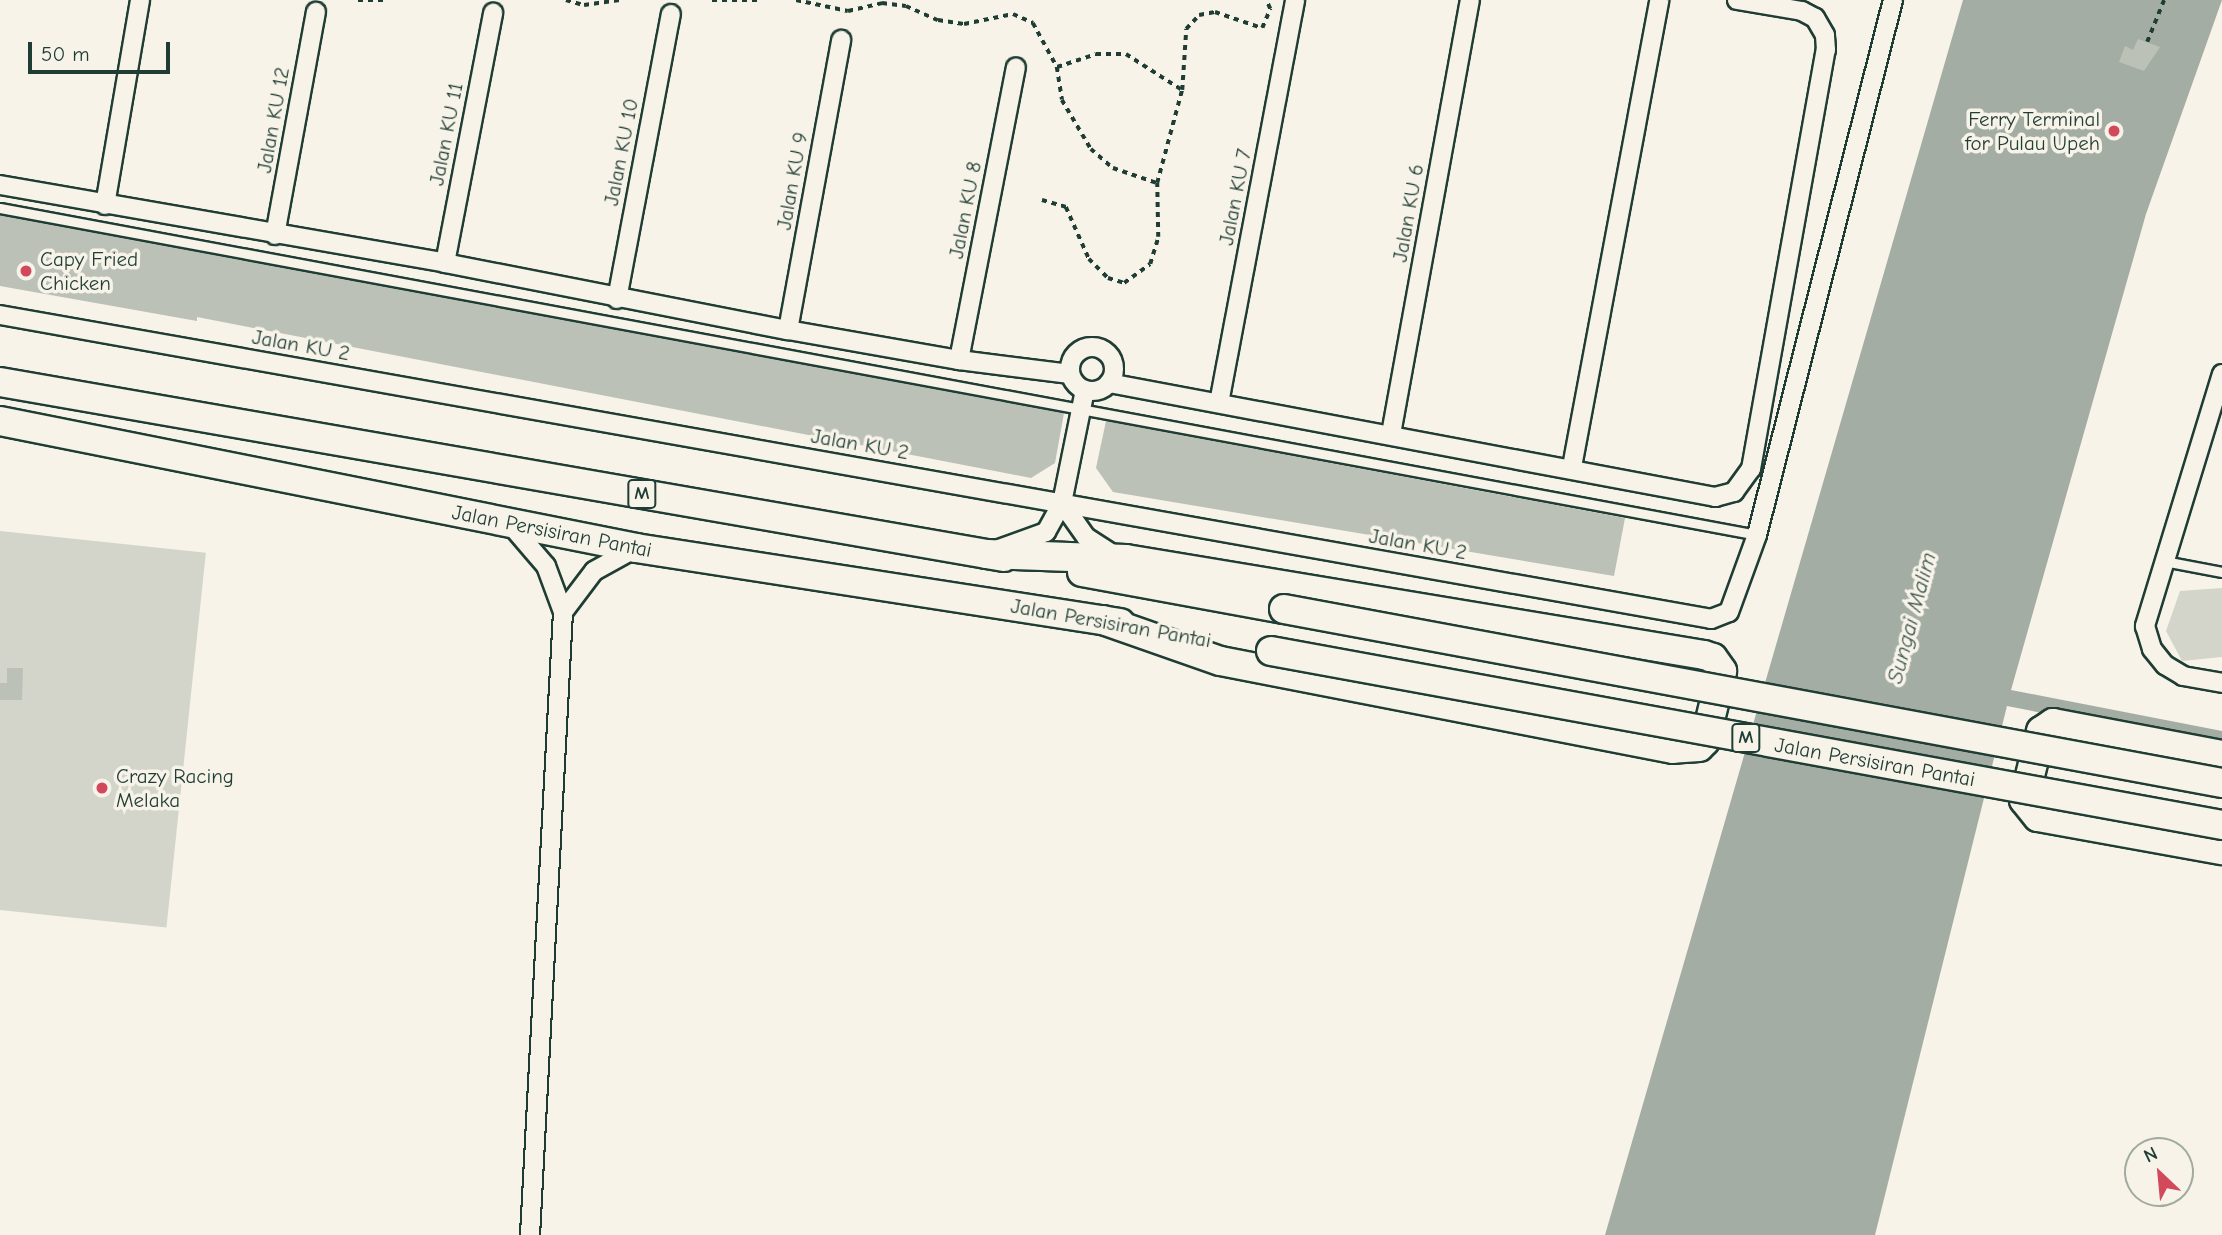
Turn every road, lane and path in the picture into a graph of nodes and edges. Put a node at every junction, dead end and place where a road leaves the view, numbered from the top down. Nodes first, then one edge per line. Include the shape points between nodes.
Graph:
1 (140, 0) edge
2 (358, 0) edge
3 (383, 0) edge
4 (566, 0) edge
5 (620, 0) edge
6 (712, 0) edge
7 (758, 0) edge
8 (796, 0) edge
9 (1266, 0) edge
10 (1295, 0) edge
11 (1470, 0) edge
12 (1659, 0) edge
13 (1737, 0) edge
14 (1893, 0) edge
15 (2164, 0) edge
16 (316, 12) dead end
17 (493, 13) dead end
18 (671, 14) dead end
19 (841, 40) dead end
20 (2147, 42) dead end
21 (1016, 67) dead end
22 (1057, 67) junction
23 (1182, 90) junction
24 (1157, 183) junction
25 (0, 185) edge
26 (1042, 200) dead end
27 (105, 205) junction
28 (0, 208) edge
29 (275, 235) junction
30 (445, 263) junction
31 (617, 299) junction
32 (0, 315) edge
33 (788, 330) junction
34 (960, 360) junction
35 (1070, 374) junction
36 (2222, 374) edge
37 (0, 382) edge
38 (1109, 383) junction
39 (1085, 390) junction
40 (1219, 403) junction
41 (1082, 410) junction
42 (0, 421) edge
43 (1391, 434) junction
44 (1573, 467) junction
45 (1062, 503) junction
46 (510, 524) junction
47 (1757, 535) junction
48 (636, 548) junction
49 (986, 554) junction
50 (1126, 559) junction
51 (2162, 561) junction
52 (2222, 572) edge
53 (563, 612) junction
54 (1103, 620) junction
55 (2222, 683) edge
56 (2222, 755) edge
57 (2222, 783) edge
58 (2222, 825) edge
59 (2222, 850) edge
60 (530, 1235) edge

1 - 27 street
2 - 3 path
4 - 5 path via 583,5
6 - 7 path
8 - 22 path via 848,10 882,3 906,6 938,20 964,23 1013,15 1033,23
9 - 23 path via 1270,9 1262,28 1215,12 1199,15 1192,22 1182,45
10 - 40 street, Jalan KU 7
11 - 43 street, Jalan KU 6
12 - 44 street
13 - 44 street via 1802,11 1815,18 1825,35 1826,50 1751,469 1734,492 1715,497
14 - 47 street
15 - 20 path
16 - 29 street, Jalan KU 12
17 - 30 street, Jalan KU 11
18 - 31 street, Jalan KU 10
19 - 33 street, Jalan KU 9
21 - 34 street, Jalan KU 8
22 - 23 path via 1096,54 1126,54
22 - 24 path via 1062,100 1091,149 1113,169
23 - 24 path
24 - 26 path via 1158,237 1150,264 1124,283 1108,278 1089,259 1066,207
25 - 27 street
27 - 29 street
28 - 41 lane
29 - 30 street
30 - 31 street
31 - 33 street
32 - 45 street, Jalan KU 2
33 - 34 street
34 - 35 street
35 - 38 street via 1076,353 1097,347 1112,362
35 - 39 street
36 - 51 street
37 - 49 main road, Jalan Persisiran Pantai / M
38 - 39 street via 1098,390
38 - 40 street
39 - 41 street
40 - 43 street
41 - 45 street
41 - 47 lane
42 - 46 main road, Jalan Persisiran Pantai / M
43 - 44 street
45 - 47 street, Jalan KU 2 via 1711,619 1729,612 1734,603
45 - 49 street via 1046,532
45 - 50 street via 1101,550
46 - 48 main road, Jalan Persisiran Pantai / M
46 - 53 street via 546,566
48 - 53 street via 594,571
48 - 54 main road, Jalan Persisiran Pantai / M
49 - 50 main road
49 - 57 main road, Jalan Persisiran Pantai / M, bridge
50 - 54 main road via 1713,658 1722,671 1705,741 1699,747 1673,749 1220,661
51 - 52 lane
51 - 55 street via 2146,626 2152,649 2183,676
53 - 60 street
54 - 58 main road, Jalan Persisiran Pantai / M, bridge
56 - 59 main road via 2053,723 2040,731 2024,800 2038,817

